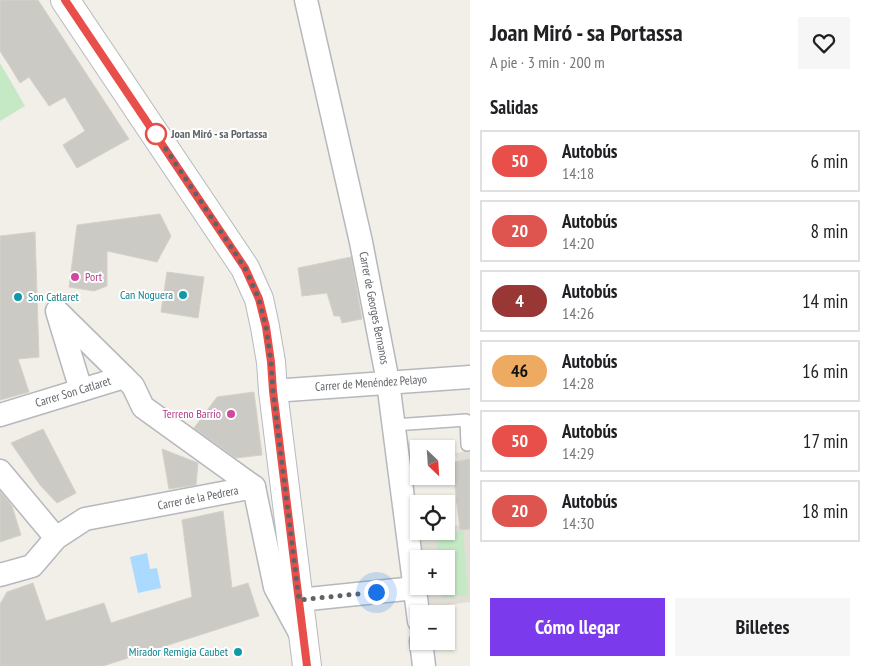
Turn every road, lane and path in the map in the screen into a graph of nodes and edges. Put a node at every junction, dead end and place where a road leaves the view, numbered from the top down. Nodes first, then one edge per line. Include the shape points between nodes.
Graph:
1 (67, 0) edge
2 (306, 0) edge
3 (124, 377) junction
4 (470, 377) edge
5 (388, 382) junction
6 (81, 390) junction
7 (273, 391) junction
8 (0, 415) edge
9 (394, 426) junction
10 (467, 445) dead end
11 (0, 471) edge
12 (254, 487) junction
13 (56, 538) junction
14 (410, 550) edge
15 (0, 575) edge
16 (410, 589) edge
17 (299, 600) junction
18 (422, 650) edge
19 (305, 653) edge
20 (424, 666) edge

1 - 7 street via 245,268 259,299 266,327
2 - 5 street, Carrer de Georges Bernanos via 361,242
3 - 6 street, Carrer Son Catlaret
3 - 6 street via 58,311
3 - 12 street, Carrer Son Catlaret via 133,386 142,407
4 - 5 street, Carrer de Menéndez Pelayo
5 - 7 street, Carrer de Menéndez Pelayo
5 - 9 street, Carrer de Georges Bernanos
6 - 8 street, Carrer Son Catlaret
7 - 17 street
9 - 10 lane via 466,420
9 - 14 street, Carrer de Georges Bernanos
11 - 13 street
12 - 13 street, Carrer de la Pedrera via 85,519
12 - 19 street, Carrer de la Pedrera via 275,587
13 - 15 street, Carrer de la Pedrera via 32,566
16 - 17 street
17 - 19 street
18 - 20 street

